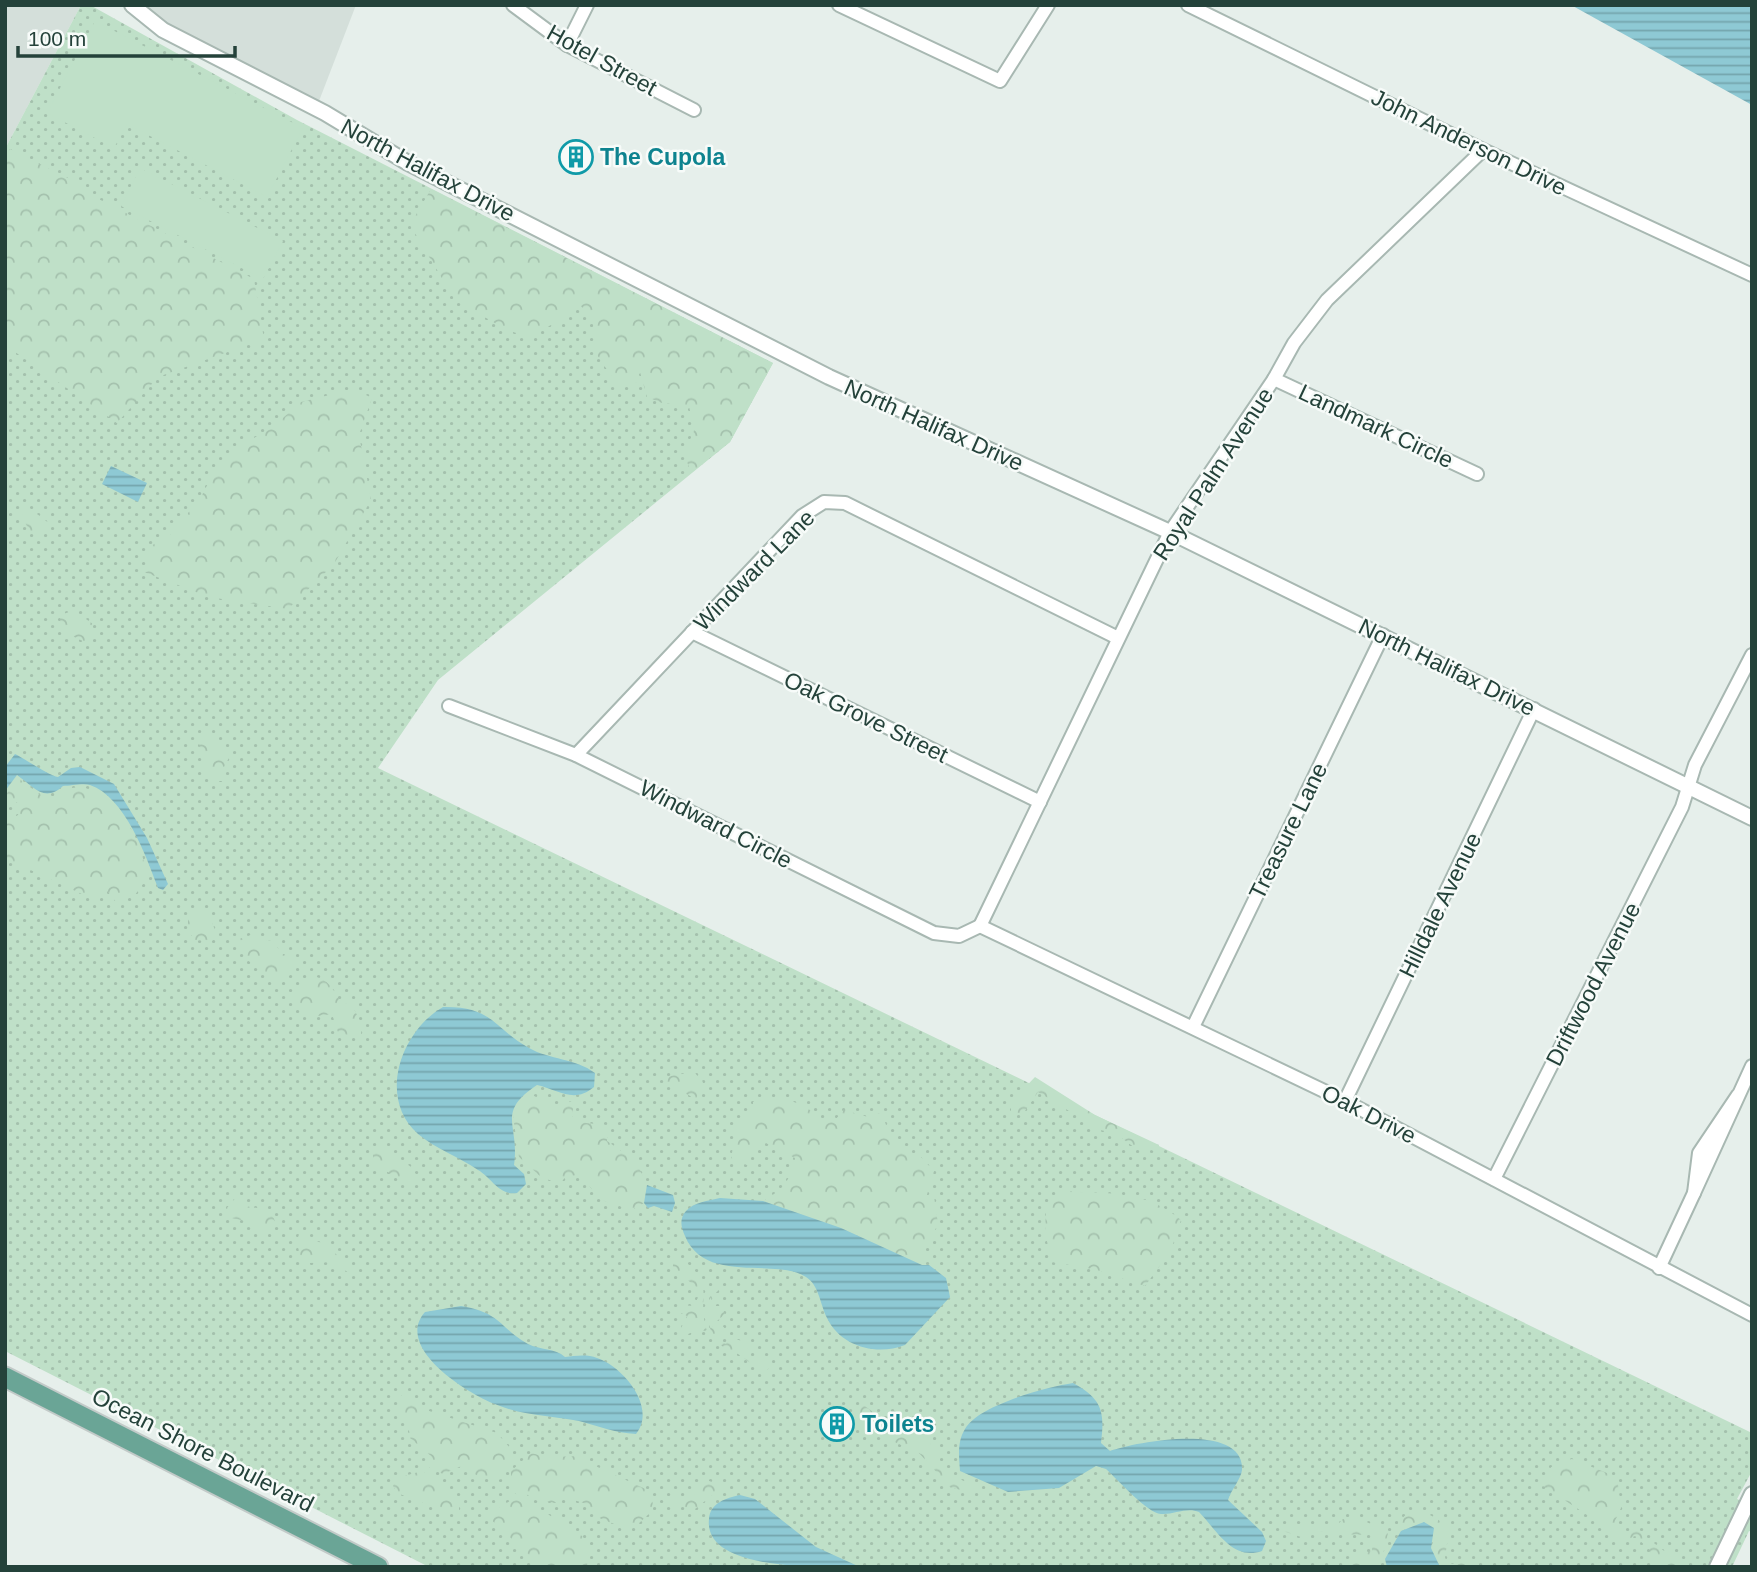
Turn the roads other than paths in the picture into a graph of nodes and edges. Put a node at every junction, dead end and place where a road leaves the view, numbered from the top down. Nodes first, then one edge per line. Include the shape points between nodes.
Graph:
1 (132, 5) edge
2 (513, 5) edge
3 (587, 5) edge
4 (839, 5) edge
5 (1048, 5) edge
6 (1188, 5) edge
7 (567, 44) junction
8 (694, 110) dead end
9 (1483, 150) junction
10 (1752, 275) edge
11 (1274, 379) junction
12 (1477, 474) dead end
13 (1170, 532) junction
14 (692, 632) junction
15 (1383, 635) junction
16 (1118, 638) junction
17 (1752, 655) edge
18 (449, 706) dead end
19 (1534, 709) junction
20 (576, 755) junction
21 (1688, 787) junction
22 (1040, 802) junction
23 (1752, 818) edge
24 (980, 926) junction
25 (1193, 1027) junction
26 (1752, 1066) edge
27 (1345, 1101) junction
28 (1493, 1179) junction
29 (1659, 1268) junction
30 (1752, 1315) edge
31 (5, 1377) edge
32 (1752, 1494) edge
33 (378, 1567) edge
34 (1717, 1567) edge

1 - 13 street, North Halifax Drive via 163,30 641,283 829,377
2 - 7 street, Hotel Street
3 - 7 street
4 - 5 street via 1000,81
6 - 9 street, John Anderson Drive
7 - 8 street, Hotel Street
9 - 10 street, John Anderson Drive
9 - 11 street, Royal Palm Avenue via 1327,300
11 - 12 street, Landmark Circle
11 - 13 street, Royal Palm Avenue
13 - 15 street, North Halifax Drive
13 - 16 street, Royal Palm Avenue
14 - 16 street, Windward Lane via 802,516 824,502 845,503
14 - 20 street, Windward Lane
14 - 22 street, Oak Grove Street
15 - 19 street, North Halifax Drive
15 - 25 street, Treasure Lane
16 - 22 street, Royal Palm Avenue
17 - 21 street, Driftwood Avenue
18 - 20 street, Windward Circle
19 - 21 street, North Halifax Drive
19 - 27 street, Hilldale Avenue
20 - 24 street, Windward Circle via 934,933 959,936
21 - 23 street, North Halifax Drive
21 - 28 street, Driftwood Avenue via 1682,807
22 - 24 street, Royal Palm Avenue
24 - 25 street, Oak Drive
25 - 27 street, Oak Drive
26 - 29 street via 1699,1153 1694,1193
27 - 28 street, Oak Drive
28 - 29 street, Oak Drive
29 - 30 street, Oak Drive
31 - 33 main road, Ocean Shore Boulevard
32 - 34 street

